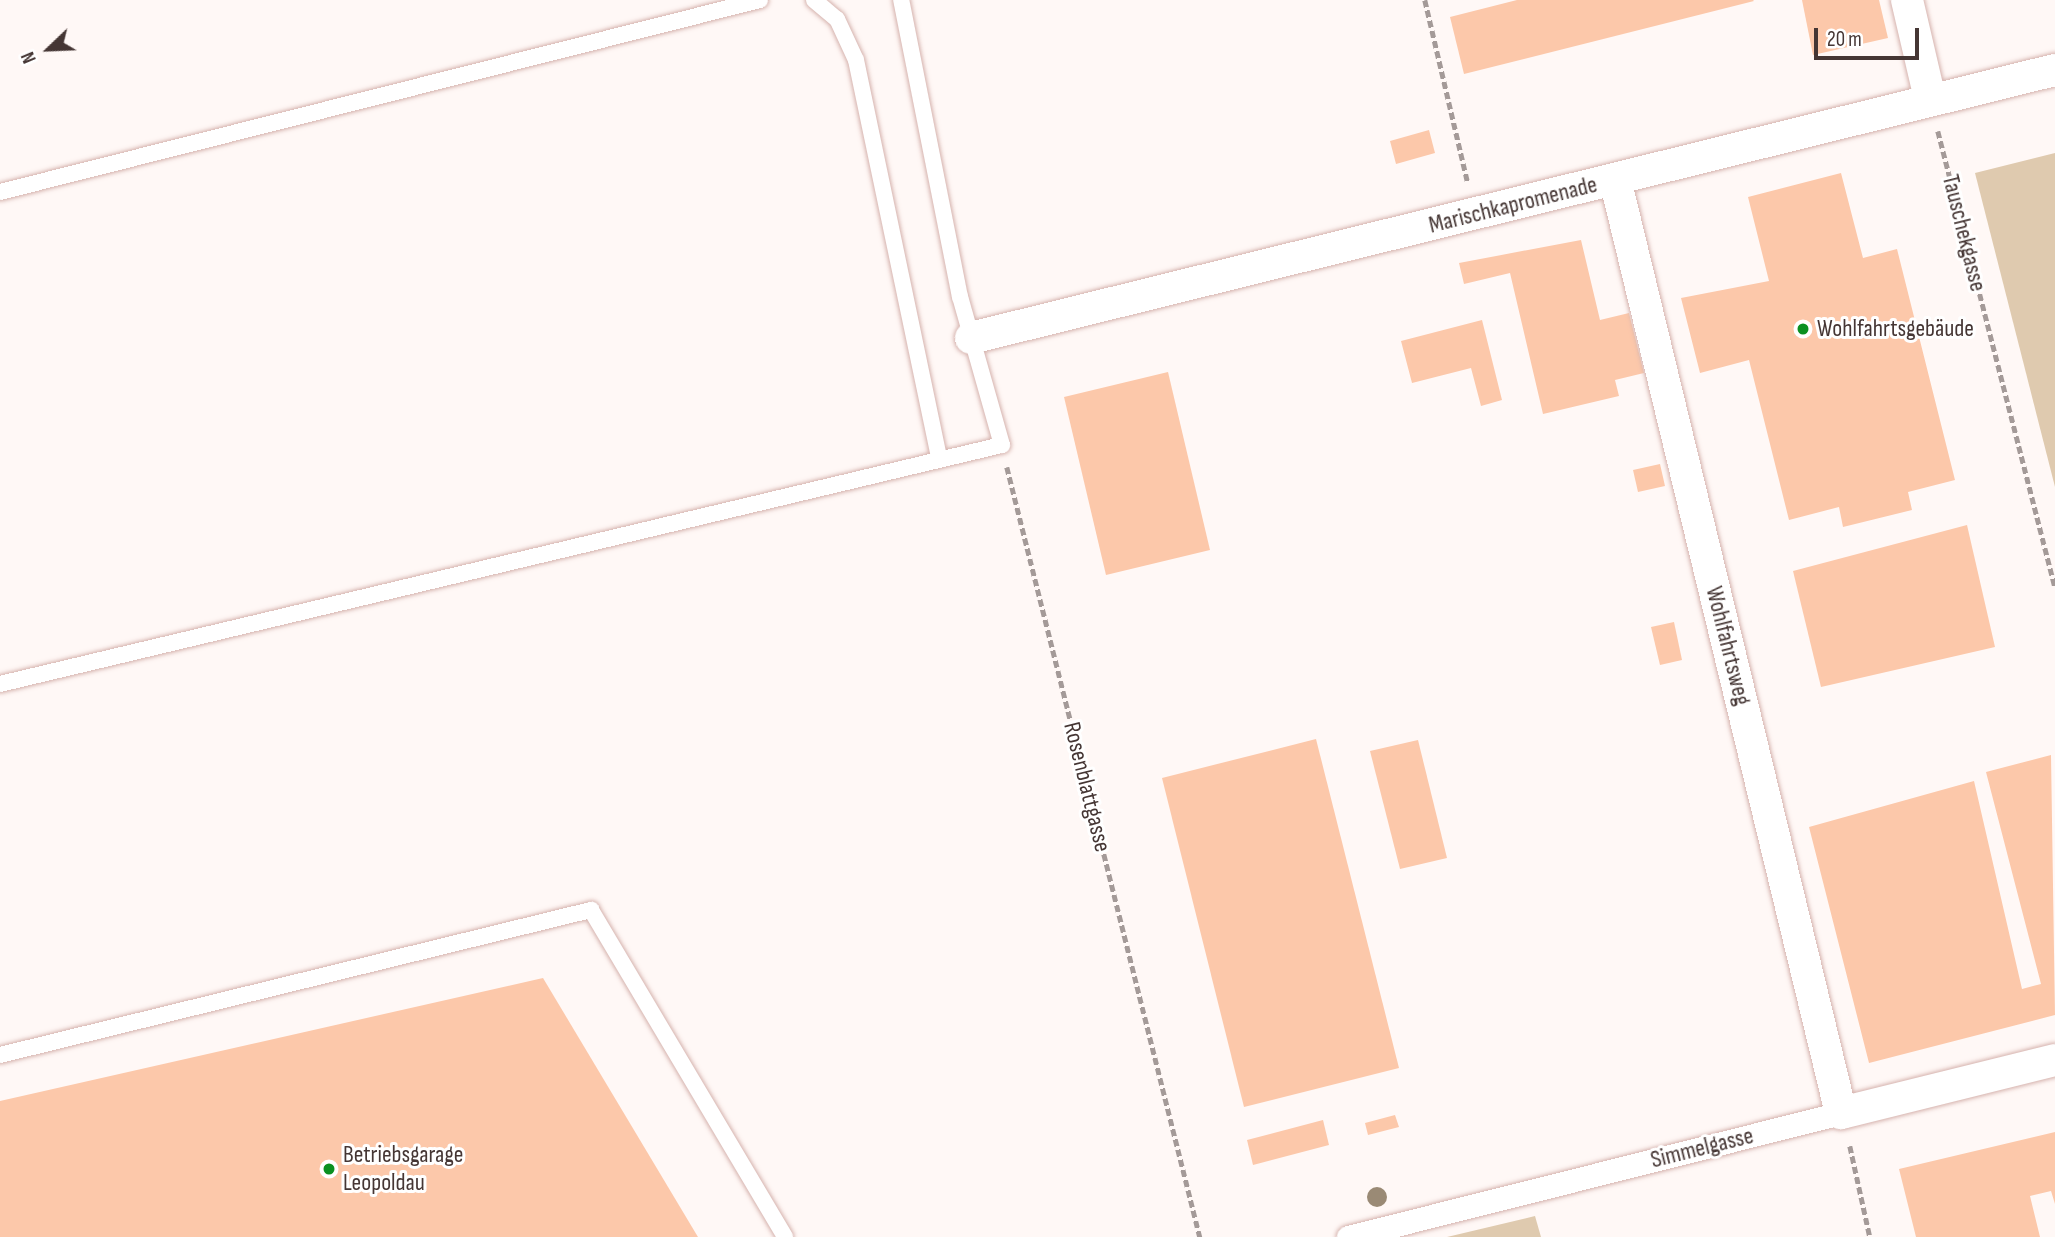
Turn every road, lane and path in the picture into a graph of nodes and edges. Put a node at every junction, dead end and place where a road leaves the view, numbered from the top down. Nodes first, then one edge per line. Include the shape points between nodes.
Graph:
1 (761, 0) edge
2 (814, 0) edge
3 (901, 0) edge
4 (1425, 0) edge
5 (1907, 0) edge
6 (2055, 70) edge
7 (1930, 99) junction
8 (1615, 180) junction
9 (0, 192) edge
10 (1474, 214) junction
11 (971, 338) junction
12 (1002, 445) junction
13 (939, 458) junction
14 (2055, 552) edge
15 (2046, 554) junction
16 (2055, 587) edge
17 (0, 684) edge
18 (0, 1055) edge
19 (2055, 1060) edge
20 (1841, 1113) junction
21 (785, 1237) edge
22 (1200, 1237) edge
23 (1348, 1237) edge
24 (1870, 1237) edge

1 - 9 lane
2 - 13 lane via 837,19 856,60
3 - 11 lane
4 - 10 path
5 - 7 street
6 - 7 street, Marischkapromenade
7 - 8 street, Marischkapromenade
7 - 15 path, Tauschekgasse
8 - 10 street, Marischkapromenade
8 - 20 street, Wohlfahrtsweg
10 - 11 street, Marischkapromenade
11 - 12 lane
12 - 13 lane
12 - 22 path, Rosenblattgasse
13 - 17 lane
14 - 15 path
15 - 16 path, Tauschekgasse
18 - 21 lane via 591,910
19 - 20 street, Simmelgasse
20 - 23 street, Simmelgasse
20 - 24 path

